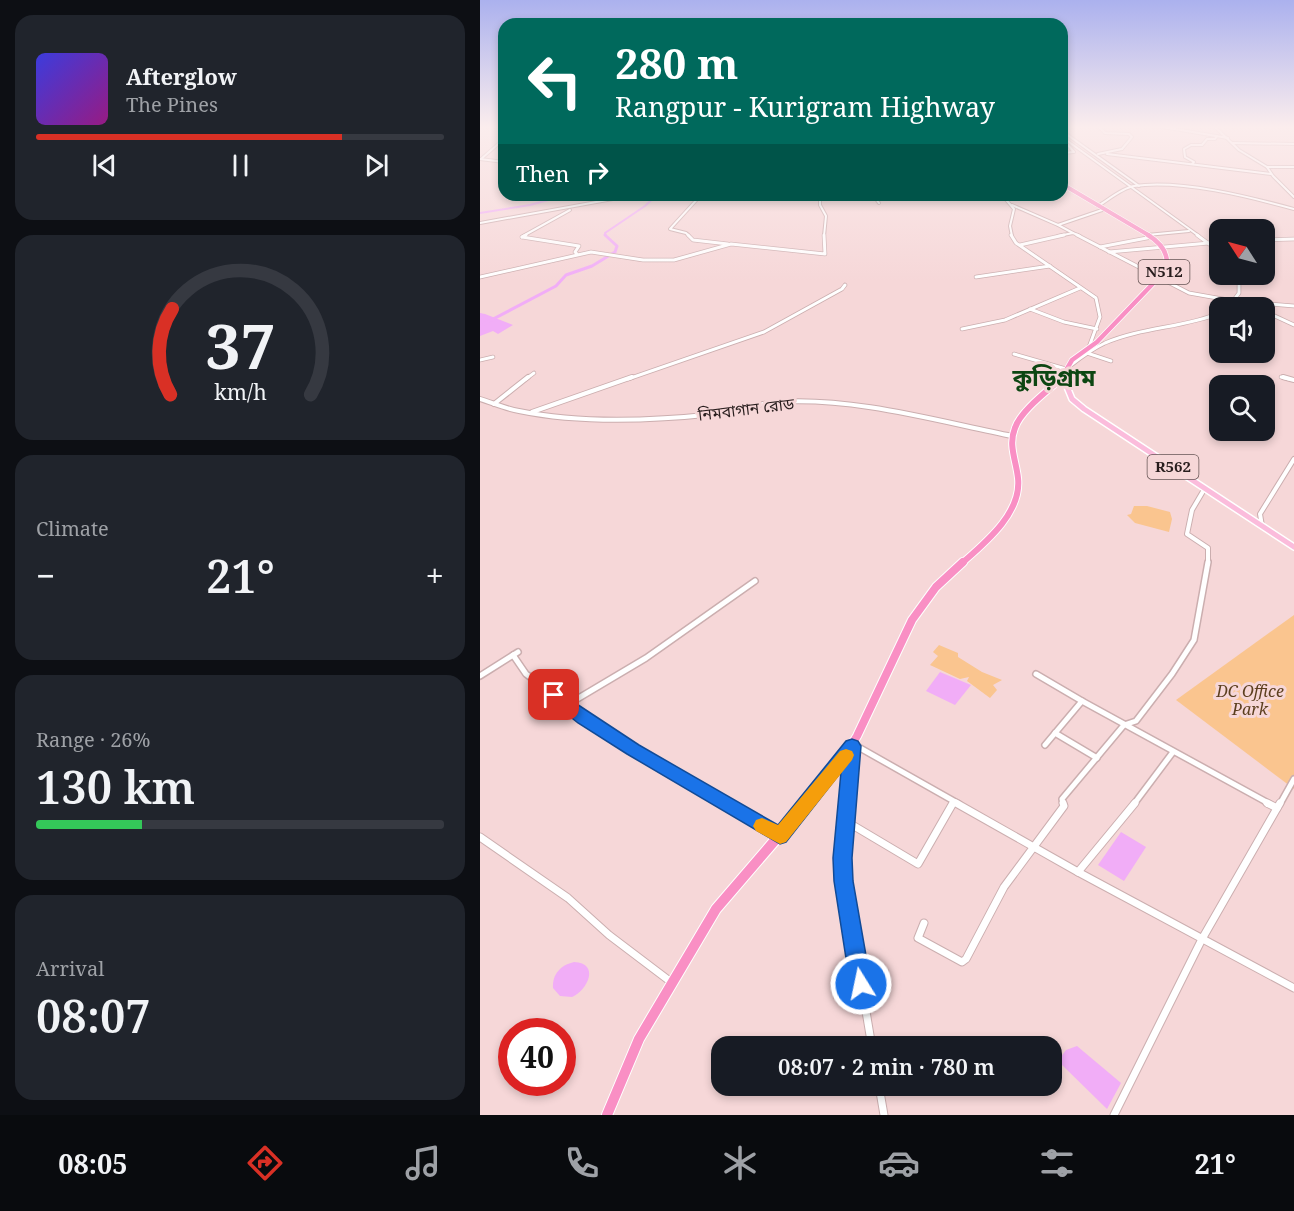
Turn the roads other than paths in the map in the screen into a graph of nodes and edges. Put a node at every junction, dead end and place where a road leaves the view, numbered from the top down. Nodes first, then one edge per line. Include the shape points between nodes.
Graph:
1 (1117, 178) edge
2 (1129, 178) edge
3 (1274, 178) edge
4 (1132, 186) junction
5 (1139, 186) junction
6 (1068, 188) edge
7 (1294, 197) edge
8 (606, 201) edge
9 (696, 201) edge
10 (820, 201) edge
11 (1008, 201) edge
12 (1012, 205) junction
13 (1098, 206) junction
14 (576, 207) junction
15 (1104, 209) junction
16 (1294, 209) edge
17 (480, 223) edge
18 (1058, 225) junction
19 (1190, 231) junction
20 (1073, 233) junction
21 (1150, 236) junction
22 (1294, 239) edge
23 (1275, 240) edge
24 (1208, 243) joint
25 (731, 244) junction
26 (1020, 245) junction
27 (1100, 247) junction
28 (1162, 247) junction
29 (1109, 252) junction
30 (577, 254) junction
31 (1050, 266) junction
32 (480, 277) edge
33 (976, 277) dead end
34 (1159, 278) junction
35 (845, 285) dead end
36 (1080, 288) junction
37 (1212, 297) edge
38 (1275, 304) edge
39 (1294, 306) edge
40 (1030, 309) junction
41 (1275, 316) edge
42 (1209, 317) edge
43 (1294, 325) edge
44 (962, 329) dead end
45 (1098, 329) junction
46 (1089, 347) junction
47 (1087, 353) junction
48 (1014, 354) dead end
49 (494, 357) dead end
50 (480, 360) edge
51 (1111, 361) dead end
52 (534, 373) dead end
53 (1065, 373) junction
54 (1281, 377) dead end
55 (1294, 380) edge
56 (480, 399) edge
57 (494, 404) junction
58 (529, 413) junction
59 (1012, 436) junction
60 (1294, 459) edge
61 (1205, 489) junction
62 (1260, 514) junction
63 (1248, 517) junction
64 (1262, 526) junction
65 (1294, 548) edge
66 (755, 581) dead end
67 (1036, 674) dead end
68 (480, 676) edge
69 (1082, 701) junction
70 (567, 705) junction
71 (1124, 725) junction
72 (1057, 730) junction
73 (853, 745) junction
74 (1045, 745) dead end
75 (1173, 752) junction
76 (1097, 758) junction
77 (1294, 779) edge
78 (953, 802) junction
79 (1277, 808) junction
80 (844, 820) junction
81 (780, 836) junction
82 (480, 837) edge
83 (1035, 847) junction
84 (1078, 872) junction
85 (924, 923) dead end
86 (1202, 939) junction
87 (671, 982) junction
88 (1294, 988) edge
89 (870, 1036) edge
90 (881, 1096) edge
91 (607, 1115) edge
92 (884, 1115) edge
93 (1114, 1115) edge

1 - 4 street
2 - 5 street
3 - 7 street
4 - 5 street
4 - 13 street
4 - 19 street
5 - 16 street via 1176,185 1240,194
6 - 13 highway, N512
8 - 14 street
9 - 25 street via 670,229 686,233 693,240
10 - 25 street via 826,216 825,254
11 - 12 street
12 - 18 street
12 - 26 street via 1010,236
13 - 15 highway, N512
14 - 17 street
14 - 30 street via 522,237 579,246
15 - 18 street
15 - 21 highway, N512
18 - 20 street
19 - 21 street
19 - 24 street
20 - 26 street
20 - 27 street
21 - 27 street
21 - 28 highway, N512
22 - 23 street
24 - 28 street
25 - 30 street via 674,260
26 - 31 street
27 - 29 street
28 - 29 street
28 - 34 highway, N512 via 1169,262
29 - 34 street
30 - 32 street
31 - 33 street
31 - 36 street
34 - 37 street via 1189,293
34 - 46 highway, N512
35 - 58 street via 764,332
36 - 40 street
36 - 45 street via 1096,298 1101,309
38 - 39 street
40 - 44 street via 999,322
40 - 45 street
41 - 43 street
42 - 47 street via 1123,338
45 - 46 street
46 - 53 highway, N512 via 1072,360
47 - 51 street
47 - 53 street
48 - 53 street
49 - 50 street
52 - 57 street
53 - 59 highway via 1033,404
53 - 61 main road, R562 via 1071,399
54 - 55 street
56 - 57 street, নিমবাগান রোড
57 - 58 street, নিমবাগান রোড
58 - 59 street, নিমবাগান রোড via 560,418 632,419 716,414 776,402 815,402 852,405
59 - 73 highway via 1018,479 1010,512 983,544 936,587 912,620
60 - 62 street
61 - 63 main road, R562
61 - 71 street via 1192,510 1187,534 1209,550 1194,640 1136,721
62 - 63 street
62 - 64 street
63 - 64 main road, R562
64 - 65 main road, R562
66 - 70 street via 646,658
67 - 69 street
68 - 70 street via 516,653 526,674
69 - 71 street
69 - 72 street
70 - 81 street via 633,750
71 - 75 street
71 - 76 street
72 - 74 street
72 - 76 street
73 - 78 street
73 - 80 street
73 - 81 highway
75 - 79 street
75 - 84 street
76 - 83 street via 1062,799 1064,806
77 - 79 street
78 - 80 street via 918,864
78 - 83 street
79 - 86 street
80 - 89 street via 844,881
81 - 87 highway via 716,909
82 - 87 street via 568,898
83 - 84 street
83 - 85 street via 1004,887 962,962 918,938
84 - 86 street
86 - 88 street
86 - 93 street
87 - 91 highway via 639,1040
90 - 92 street

